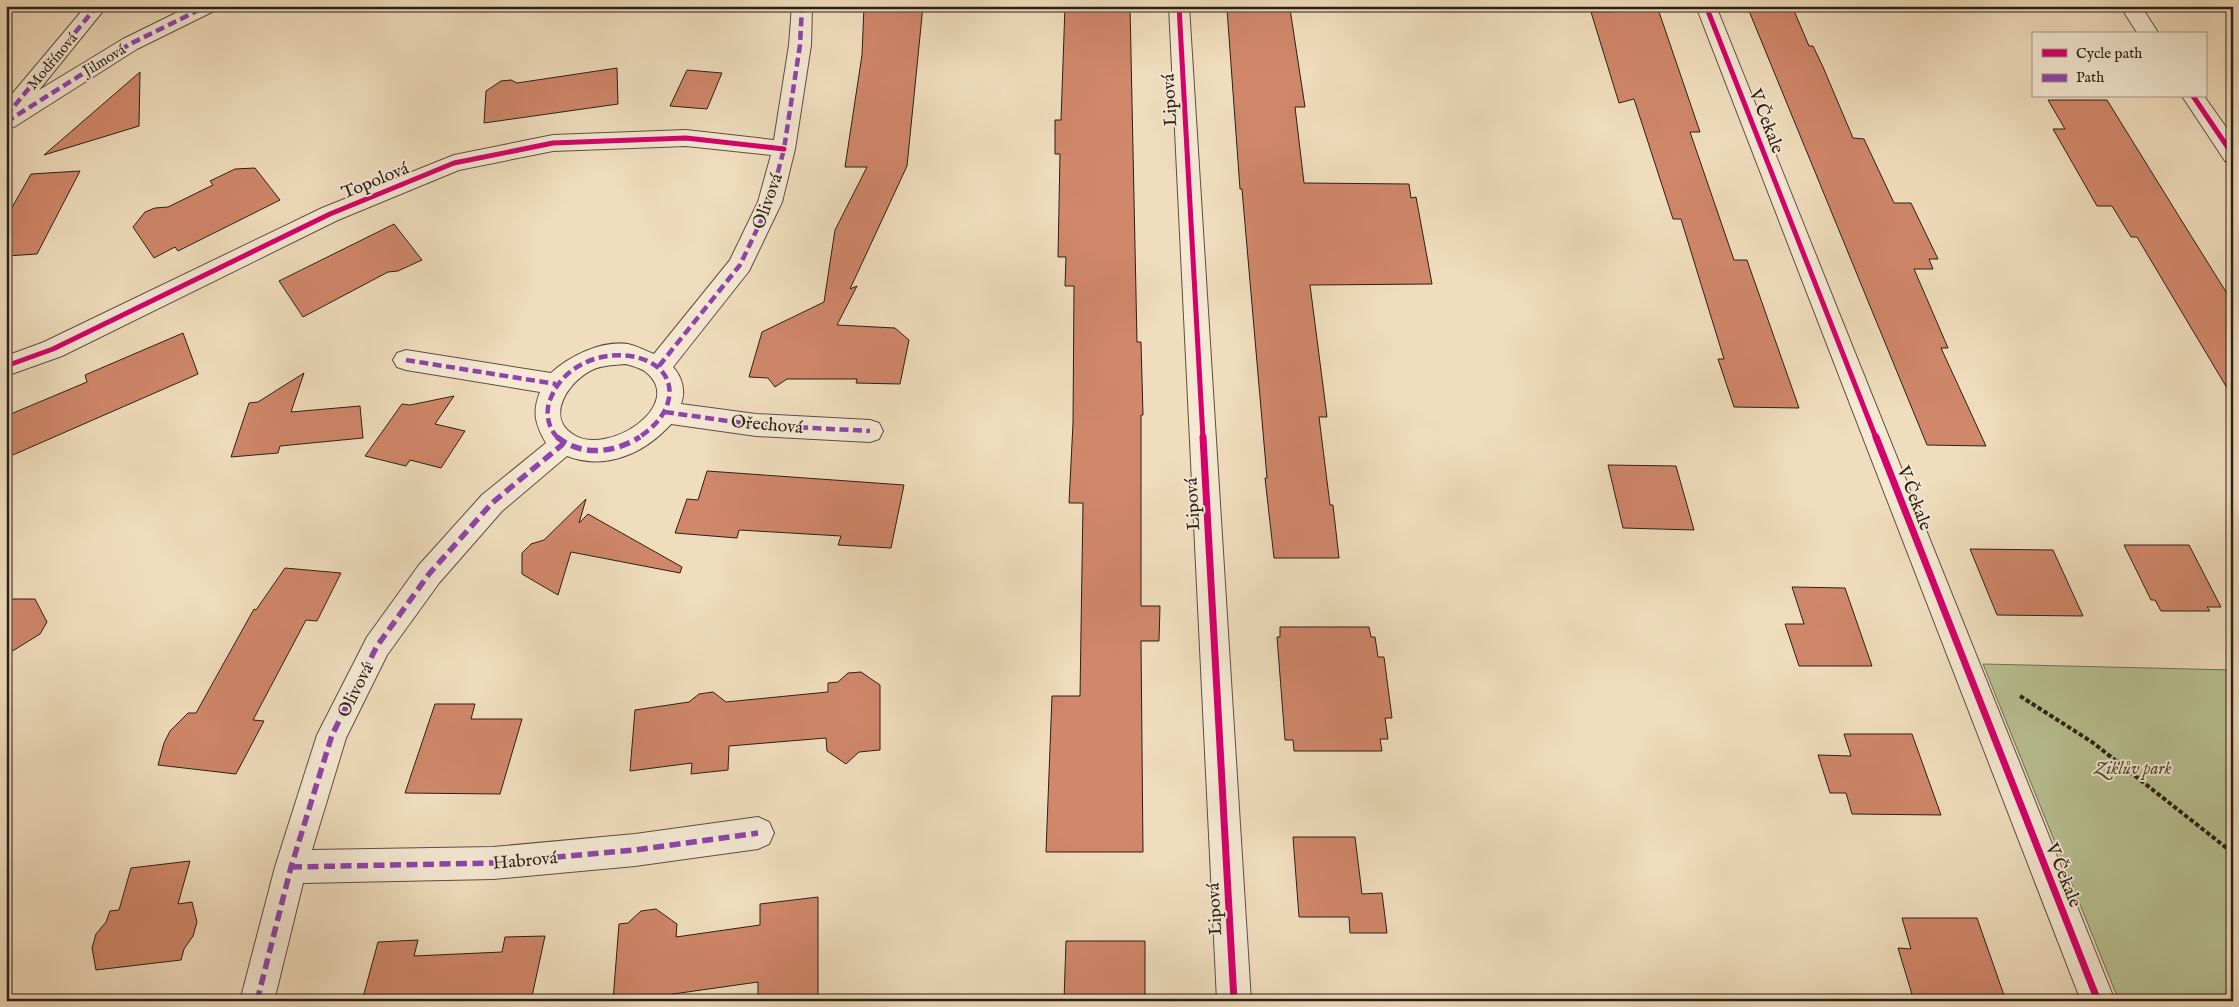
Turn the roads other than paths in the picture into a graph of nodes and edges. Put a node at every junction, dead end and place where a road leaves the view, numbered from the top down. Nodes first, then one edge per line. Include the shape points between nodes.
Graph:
1 (97, 6) edge
2 (207, 6) edge
3 (802, 6) edge
4 (1179, 6) edge
5 (1706, 6) edge
6 (2130, 6) edge
7 (2148, 32) edge
8 (2195, 98) edge
9 (6, 116) edge
10 (6, 122) edge
11 (2222, 123) edge
12 (784, 149) junction
13 (2233, 155) edge
14 (406, 360) dead end
15 (6, 366) edge
16 (659, 366) junction
17 (556, 384) junction
18 (665, 412) junction
19 (870, 431) dead end
20 (563, 444) junction
21 (758, 833) dead end
22 (291, 867) junction
23 (257, 1001) edge
24 (1234, 1001) edge
25 (2098, 1001) edge

1 - 9 street, Modřínová
2 - 10 street, Jilmová via 130,44
3 - 12 street, Olivová via 800,46
4 - 24 street, Lipová
5 - 25 street, V Čekale
6 - 7 street
8 - 11 street
11 - 13 street
12 - 15 street, Topolová via 686,138 553,143 454,163 330,214 53,349
12 - 16 street, Olivová via 770,202 740,265
14 - 17 street
16 - 17 street via 645,358 627,354 607,355 570,371
16 - 18 street via 670,387
17 - 20 street via 548,400 546,417 552,432
18 - 19 street, Ořechová via 756,425
18 - 20 street via 654,427 619,448 580,450
20 - 22 street, Olivová via 492,503 429,574 377,646 332,735
21 - 22 street, Habrová via 635,850 493,863
22 - 23 street, Olivová

